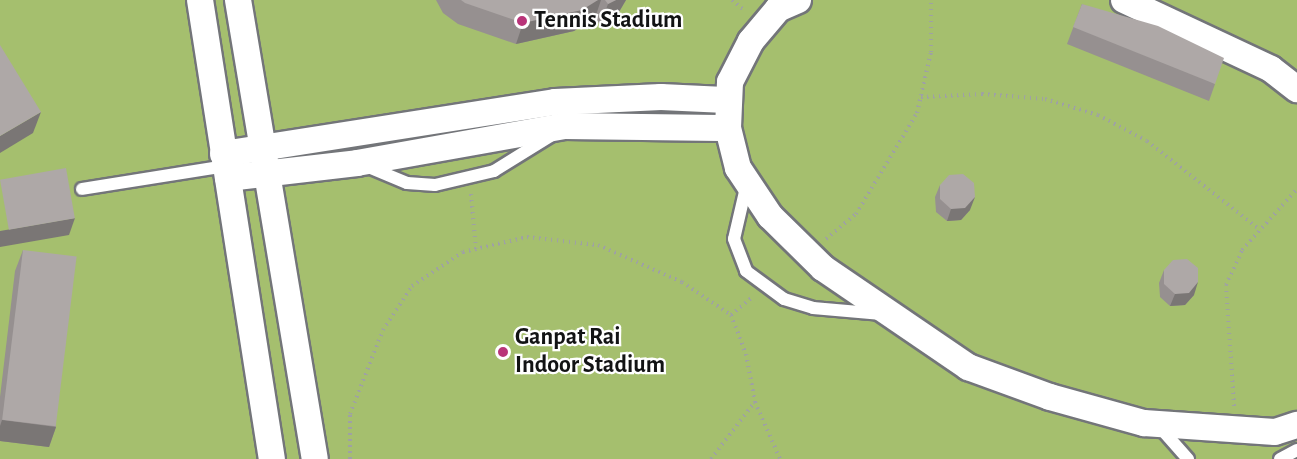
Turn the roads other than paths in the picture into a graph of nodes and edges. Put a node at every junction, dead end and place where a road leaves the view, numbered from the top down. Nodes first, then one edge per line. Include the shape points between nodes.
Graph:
1 (200, 0) edge
2 (238, 0) edge
3 (798, 0) edge
4 (1124, 0) edge
5 (1297, 89) edge
6 (725, 100) junction
7 (565, 126) junction
8 (728, 128) junction
9 (263, 148) junction
10 (357, 163) junction
11 (225, 166) junction
12 (265, 173) junction
13 (747, 181) junction
14 (82, 189) dead end
15 (886, 315) junction
16 (1156, 423) junction
17 (1297, 425) edge
18 (1297, 450) edge
19 (272, 459) edge
20 (315, 459) edge
21 (1188, 459) edge
22 (1280, 459) edge

1 - 11 street
2 - 9 street
3 - 6 street via 778,9 751,41
4 - 5 street via 1261,64
6 - 8 street
6 - 9 street via 650,97 555,102
7 - 8 street
7 - 10 street
7 - 10 lane via 520,158 470,178 406,183
8 - 13 street via 732,153
9 - 11 street
9 - 12 street
10 - 12 street
11 - 12 street
11 - 14 lane
11 - 19 street
12 - 20 street
13 - 15 street via 770,216 808,253
13 - 15 lane via 734,240 746,272 765,287 813,308
15 - 16 street via 969,367 1050,397
16 - 17 street via 1275,432
16 - 21 lane
18 - 22 lane

